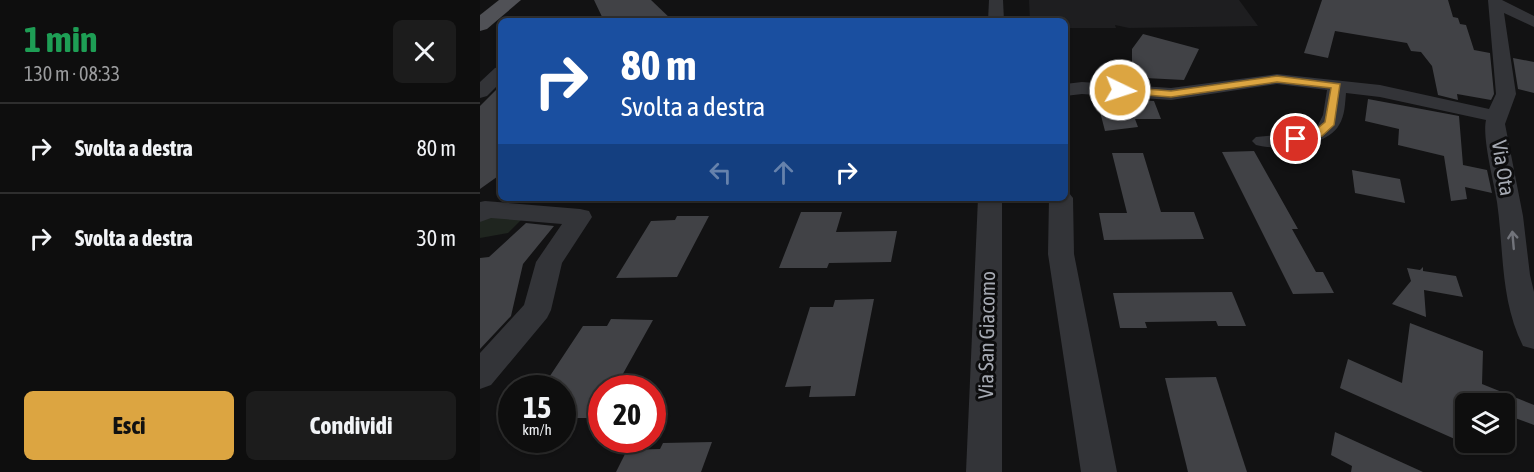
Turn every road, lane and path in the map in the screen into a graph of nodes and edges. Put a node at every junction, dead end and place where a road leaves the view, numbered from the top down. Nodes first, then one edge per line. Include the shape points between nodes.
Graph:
1 (488, 0) edge
2 (511, 0) edge
3 (996, 0) edge
4 (480, 6) edge
5 (996, 18) edge
6 (1512, 21) edge
7 (1534, 22) edge
8 (480, 25) edge
9 (498, 76) edge
10 (1337, 86) junction
11 (488, 88) edge
12 (1068, 90) edge
13 (1497, 117) junction
14 (1263, 141) dead end
15 (990, 201) edge
16 (1061, 201) edge
17 (489, 206) edge
18 (1525, 277) edge
19 (1534, 338) edge
20 (480, 375) edge
21 (984, 472) edge
22 (1099, 472) edge

1 - 4 main road
2 - 8 main road
3 - 5 street
6 - 7 street
6 - 13 street, Via Ota via 1506,94
9 - 11 street
10 - 12 street via 1277,79 1171,94
10 - 13 street via 1380,91
10 - 14 street via 1330,123 1318,134
18 -> 13 street, Via Ota via 1511,216
15 - 21 street, Via San Giacomo
16 - 22 street via 1061,254
17 - 20 street via 580,218 549,262 537,309
18 - 19 street, Via Ota via 1525,313

